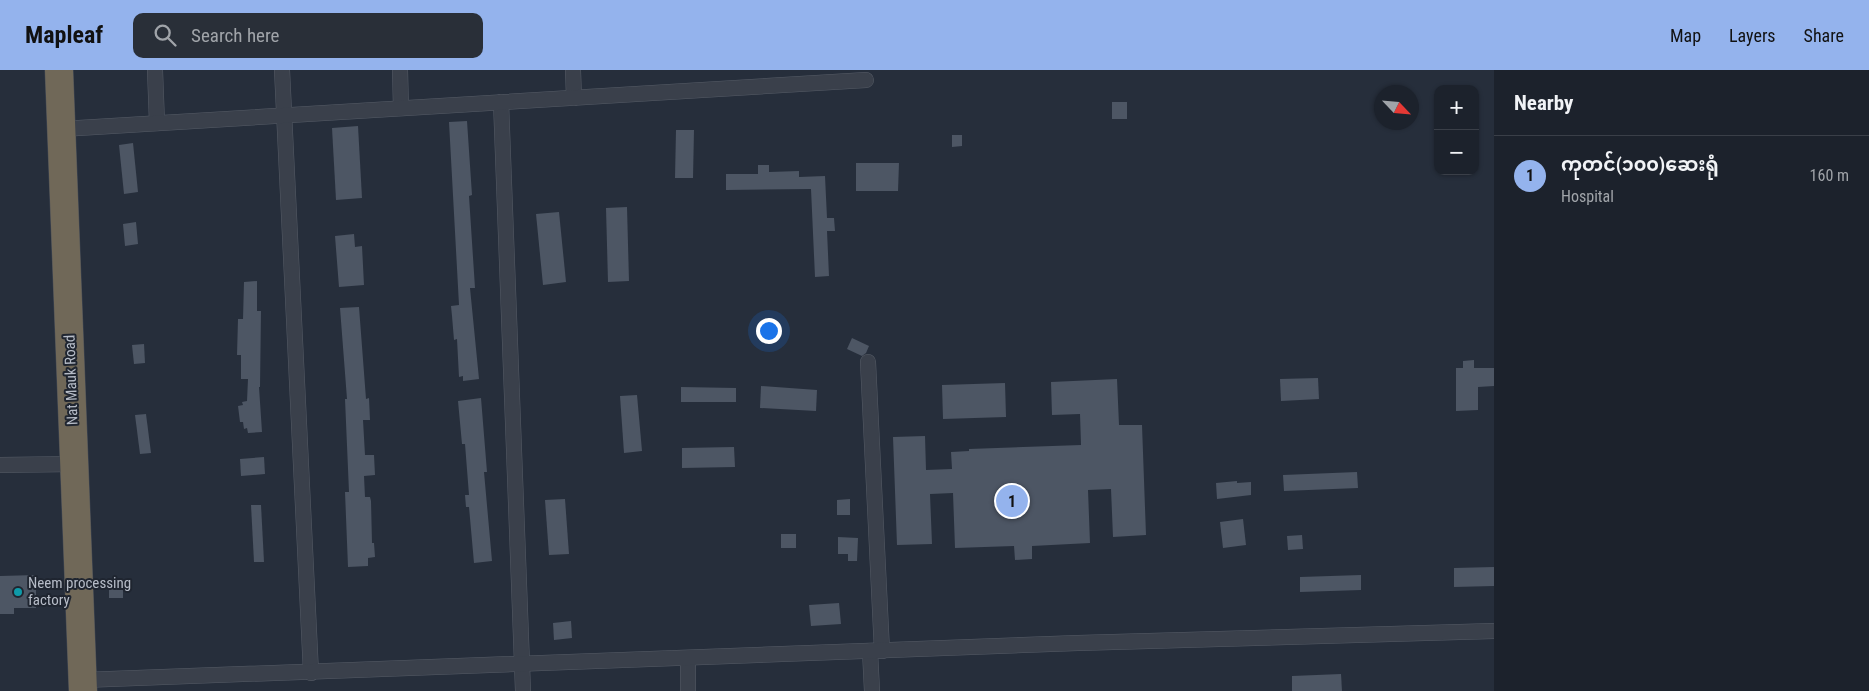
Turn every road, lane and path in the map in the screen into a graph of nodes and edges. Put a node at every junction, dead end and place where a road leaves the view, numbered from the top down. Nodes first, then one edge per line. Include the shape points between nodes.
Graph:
1 (59, 70) edge
2 (155, 70) edge
3 (282, 70) edge
4 (400, 70) edge
5 (573, 70) edge
6 (866, 80) dead end
7 (574, 98) junction
8 (501, 102) junction
9 (401, 108) junction
10 (284, 115) junction
11 (158, 123) junction
12 (62, 129) junction
13 (868, 362) dead end
14 (75, 464) junction
15 (0, 465) edge
16 (1494, 632) edge
17 (876, 651) junction
18 (688, 659) junction
19 (522, 665) junction
20 (311, 673) junction
21 (83, 686) edge
22 (523, 691) edge
23 (688, 691) edge
24 (872, 691) edge

1 - 12 highway, Nat Mauk Road
2 - 11 street
3 - 10 street
4 - 9 street
5 - 7 street
6 - 7 street
7 - 8 street
8 - 9 street
8 - 19 street
9 - 10 street
10 - 11 street
10 - 20 street
11 - 12 street
12 - 14 highway, Nat Mauk Road
13 - 17 street
14 - 15 street
14 - 21 highway, Nat Mauk Road
16 - 17 street
17 - 18 street
17 - 24 street
18 - 19 street
18 - 23 street
19 - 20 street
19 - 22 street
20 - 21 street

